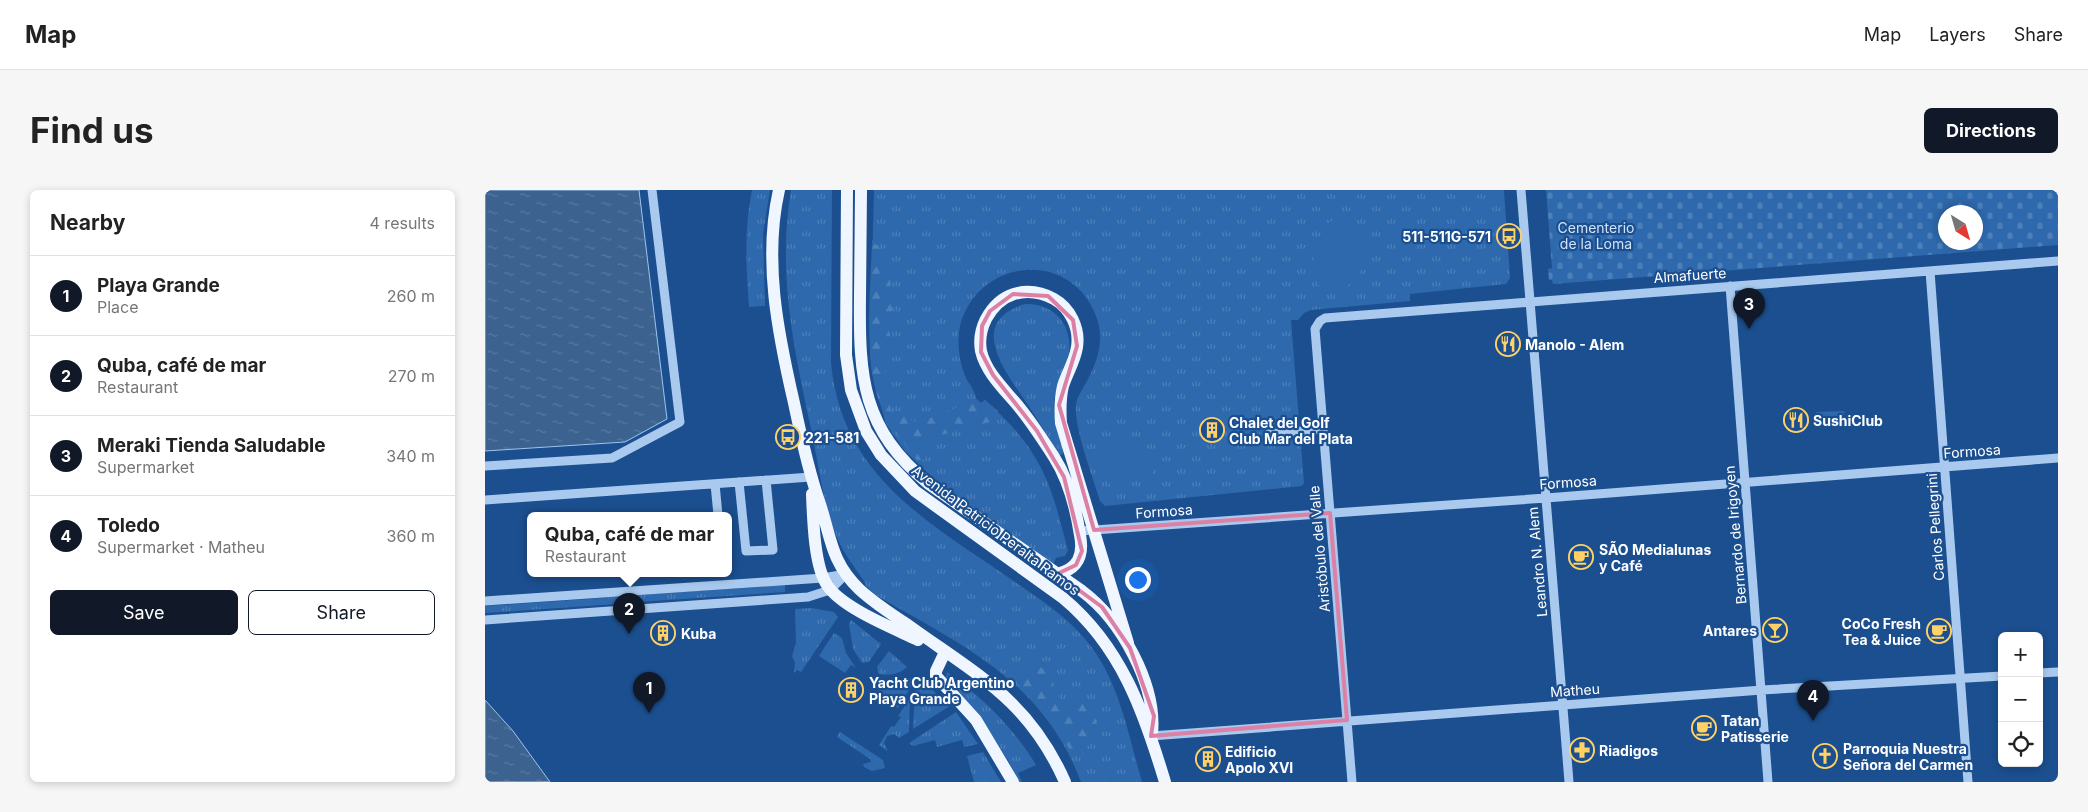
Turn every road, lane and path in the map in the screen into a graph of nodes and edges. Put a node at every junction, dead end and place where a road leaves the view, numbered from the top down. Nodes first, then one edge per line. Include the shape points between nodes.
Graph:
1 (652, 190) edge
2 (779, 190) edge
3 (847, 190) edge
4 (861, 190) edge
5 (1521, 190) edge
6 (2058, 261) edge
7 (1931, 271) junction
8 (1730, 286) junction
9 (1530, 301) junction
10 (1325, 318) joint
11 (1323, 429) junction
12 (1269, 434) dead end
13 (2058, 458) edge
14 (485, 466) edge
15 (1944, 467) junction
16 (811, 477) junction
17 (765, 480) junction
18 (739, 482) junction
19 (1744, 483) junction
20 (715, 484) junction
21 (1546, 498) junction
22 (485, 500) edge
23 (718, 512) edge
24 (1330, 513) junction
25 (1094, 530) junction
26 (1080, 531) junction
27 (846, 574) junction
28 (1057, 574) junction
29 (823, 578) junction
30 (830, 590) junction
31 (485, 600) edge
32 (485, 620) edge
33 (1128, 643) junction
34 (945, 652) junction
35 (2058, 672) edge
36 (2043, 673) edge
37 (1998, 676) edge
38 (1961, 680) junction
39 (1762, 690) junction
40 (1563, 705) junction
41 (1347, 720) junction
42 (1151, 736) junction
43 (1013, 782) edge
44 (1065, 782) edge
45 (1165, 782) edge
46 (1352, 782) edge
47 (1569, 782) edge
48 (1769, 782) edge
49 (1969, 782) edge

1 - 14 street via 680,422 611,458
2 - 16 main road via 773,244 775,302 783,354
3 - 42 main road, Avenida Patricio Peralta Ramos via 846,355 851,390 866,431 881,455 915,491 1081,612 1116,658
4 - 28 main road, Avenida Patricio Peralta Ramos via 860,354 864,384 875,418 891,445 920,477
5 - 9 street, Leandro N. Alem
6 - 7 street, Almafuerte
7 - 8 street, Almafuerte
7 - 15 street, Carlos Pellegrini
8 - 9 street, Almafuerte
8 - 19 street, Bernardo de Irigoyen
9 - 10 street, Almafuerte
9 - 21 street, Leandro N. Alem
10 - 11 street, Aristóbulo del Valle via 1315,329
11 - 12 street
11 - 24 street, Aristóbulo del Valle
13 - 15 street, Formosa
15 - 19 street, Formosa
15 - 38 street, Carlos Pellegrini
16 - 17 street
16 - 27 main road via 830,544
16 - 29 main road via 819,567
17 - 18 street
17 - 18 street via 773,550 746,551
18 - 20 street
19 - 21 street, Formosa
19 - 39 street, Bernardo de Irigoyen
20 - 22 street
20 - 23 street
21 - 24 street, Formosa
21 - 40 street, Leandro N. Alem
24 - 25 street, Formosa
24 - 41 street, Aristóbulo del Valle
25 - 26 street, Formosa
25 - 26 main road via 1061,423 1059,405 1077,346 1073,320 1063,306 1048,296 1036,292 1013,294 990,311 982,326 981,352 993,375 1037,431 1057,463
25 - 33 main road
26 - 28 main road via 1082,551 1079,561 1068,571
27 - 29 street
27 - 30 street
27 - 34 main road via 876,603
28 - 33 main road, Avenida Patricio Peralta Ramos via 1102,606
29 - 30 main road
29 - 31 street
30 - 32 street via 808,597
30 - 34 main road via 874,619
33 - 42 main road, Avenida Patricio Peralta Ramos via 1141,673 1153,716
34 - 43 main road via 936,676 975,720
34 - 44 main road via 980,674 1017,708 1041,736
35 - 36 street
37 - 38 street, Matheu
38 - 39 street, Matheu
38 - 49 street, Carlos Pellegrini
39 - 40 street, Matheu
39 - 48 street, Bernardo de Irigoyen
40 - 41 street, Matheu
40 - 47 street, Leandro N. Alem
41 - 42 street, Matheu
41 - 46 street, Aristóbulo del Valle
42 - 45 main road, Avenida Patricio Peralta Ramos

